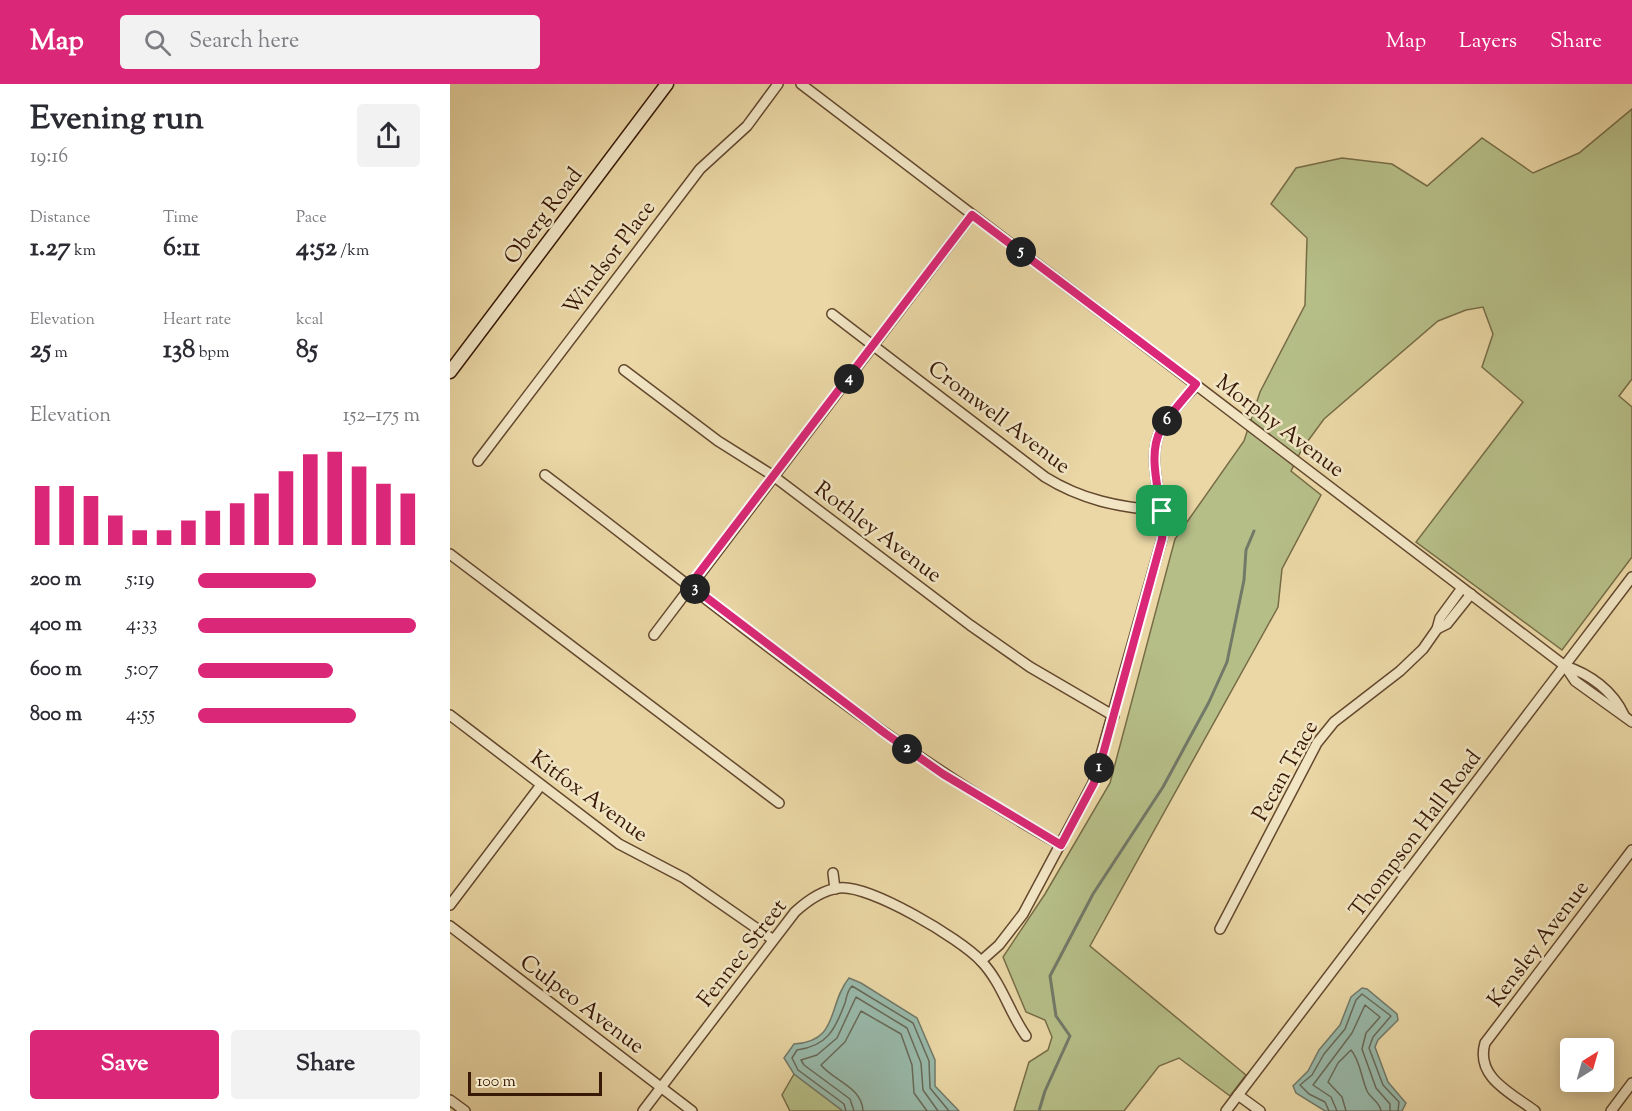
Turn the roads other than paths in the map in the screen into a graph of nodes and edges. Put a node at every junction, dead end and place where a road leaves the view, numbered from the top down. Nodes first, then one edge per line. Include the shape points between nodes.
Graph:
1 (667, 84) edge
2 (778, 84) edge
3 (801, 84) edge
4 (972, 215) junction
5 (832, 314) dead end
6 (874, 346) junction
7 (624, 370) dead end
8 (450, 372) edge
9 (1196, 384) junction
10 (478, 461) dead end
11 (545, 475) dead end
12 (772, 475) junction
13 (1162, 511) junction
14 (450, 554) edge
15 (1632, 578) edge
16 (690, 585) junction
17 (1462, 588) junction
18 (1471, 594) junction
19 (1437, 629) junction
20 (654, 635) dead end
21 (1565, 666) junction
22 (450, 715) edge
23 (1114, 716) junction
24 (1632, 722) edge
25 (541, 785) junction
26 (779, 803) dead end
27 (1061, 845) junction
28 (1632, 850) edge
29 (833, 873) dead end
30 (836, 889) junction
31 (450, 906) edge
32 (450, 926) edge
33 (1220, 930) dead end
34 (772, 939) junction
35 (981, 961) junction
36 (1026, 1036) dead end
37 (1632, 1083) edge
38 (661, 1088) junction
39 (1238, 1095) junction
40 (450, 1100) edge
41 (465, 1111) edge
42 (643, 1111) edge
43 (692, 1111) edge
44 (1226, 1111) edge
45 (1260, 1111) edge
46 (1535, 1111) edge
47 (1611, 1111) edge

1 - 8 street, Oberg Road
2 - 10 street, Windsor Place via 747,126 699,169
3 - 4 street, Morphy Avenue
4 - 6 street
4 - 9 street, Morphy Avenue
5 - 6 street, Cromwell Avenue
6 - 12 street
6 - 13 street, Cromwell Avenue via 1071,493 1099,502
7 - 12 street, Rothley Avenue via 718,441
9 - 13 street via 1161,428 1156,442
9 - 17 street, Morphy Avenue
11 - 16 street
12 - 16 street
12 - 23 street, Rothley Avenue via 970,625 1030,667
13 - 23 street via 1162,539
14 - 26 street
15 - 21 street, Thompson Hall Road
16 - 20 street
16 - 27 street via 943,774
17 - 18 street, Morphy Avenue
17 - 19 street, Pecan Trace via 1440,618
18 - 19 street, Pecan Trace via 1447,624
18 - 21 street, Morphy Avenue
19 - 33 street, Pecan Trace via 1400,671 1334,722 1317,743
21 - 24 street, Morphy Avenue via 1575,681
21 - 39 street, Thompson Hall Road
22 - 25 street, Kitfox Avenue
23 - 27 street via 1094,783
25 - 31 street
25 - 34 street, Kitfox Avenue via 619,844 684,878
27 - 35 street via 1013,930
28 - 46 street, Kensley Avenue via 1484,1049 1482,1063 1488,1074
29 - 30 street
30 - 34 street, Fennec Street via 804,903
30 - 35 street, Fennec Street via 868,892 954,939
32 - 38 street, Culpeo Avenue
34 - 38 street, Fennec Street
35 - 36 street, Fennec Street via 1001,987
37 - 47 street
38 - 42 street, Fennec Street
38 - 43 street, Culpeo Avenue
39 - 44 street, Thompson Hall Road
39 - 45 street
40 - 41 street

